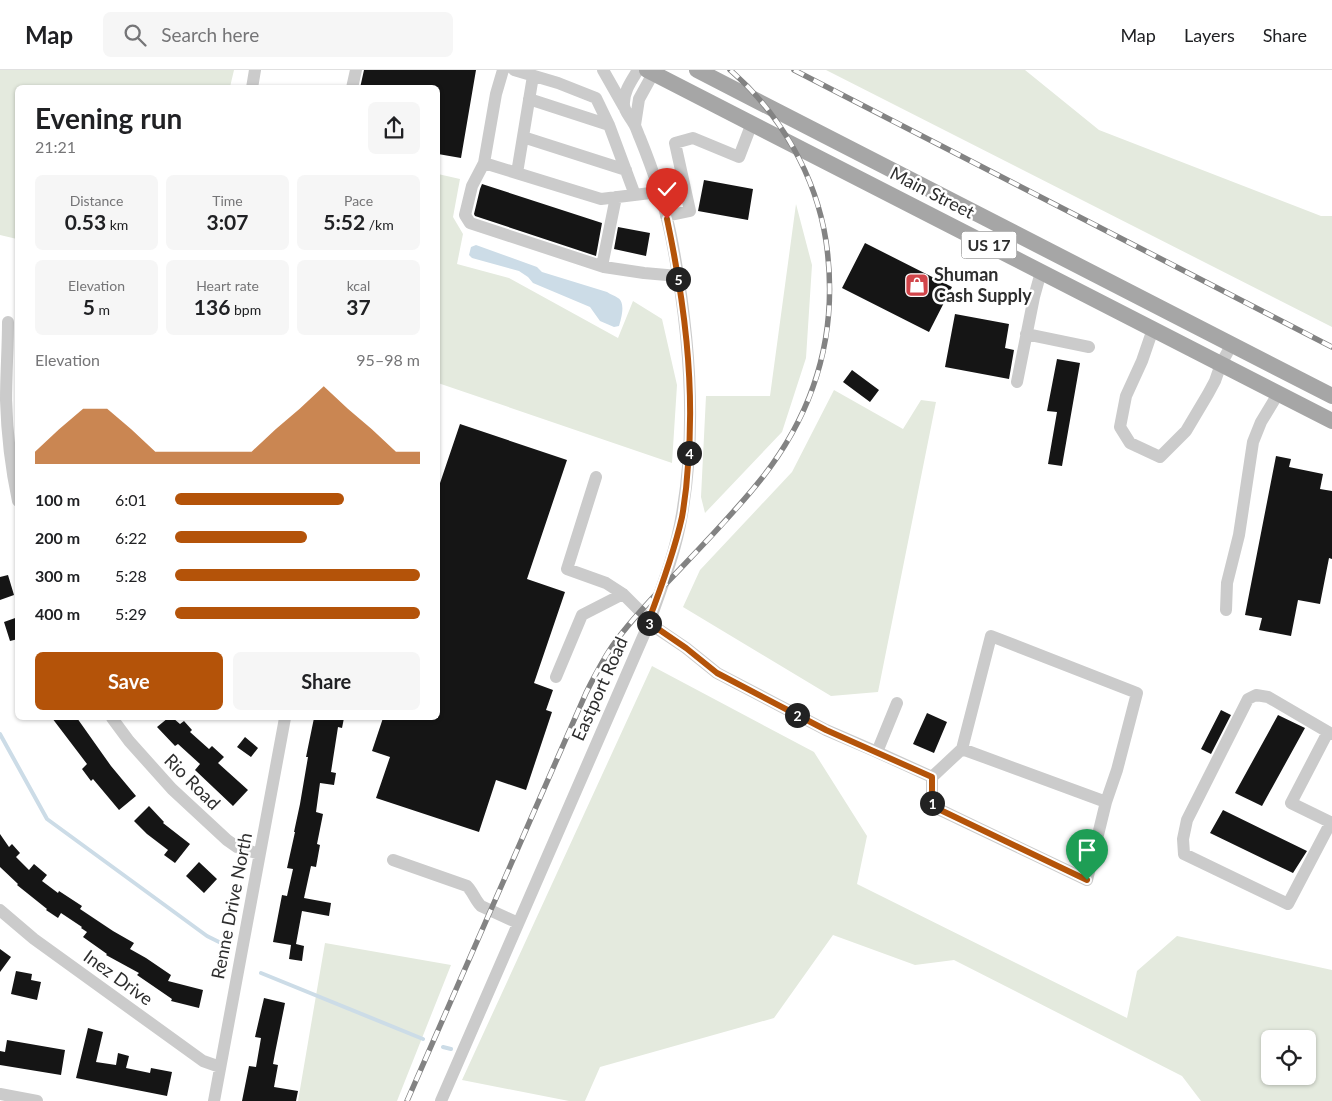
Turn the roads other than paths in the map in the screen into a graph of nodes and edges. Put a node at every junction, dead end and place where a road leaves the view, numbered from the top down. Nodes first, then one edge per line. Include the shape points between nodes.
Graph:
1 (255, 70) edge
2 (356, 70) edge
3 (503, 70) edge
4 (514, 70) edge
5 (604, 70) edge
6 (697, 70) edge
7 (648, 71) edge
8 (533, 76) junction
9 (252, 85) edge
10 (353, 85) edge
11 (529, 99) junction
12 (624, 106) junction
13 (752, 123) junction
14 (608, 125) junction
15 (635, 125) junction
16 (523, 137) junction
17 (484, 163) junction
18 (626, 170) junction
19 (517, 173) junction
20 (659, 192) junction
21 (635, 195) junction
22 (616, 197) junction
23 (946, 197) junction
24 (666, 216) junction
25 (935, 217) junction
26 (602, 266) junction
27 (1042, 272) junction
28 (678, 276) junction
29 (9, 321) edge
30 (1153, 329) junction
31 (1026, 334) junction
32 (1232, 344) junction
33 (1089, 347) dead end
34 (1221, 364) junction
35 (1016, 382) dead end
36 (1278, 394) junction
37 (1332, 396) edge
38 (1332, 421) edge
39 (596, 478) dead end
40 (15, 486) edge
41 (623, 594) junction
42 (1226, 610) dead end
43 (648, 622) junction
44 (556, 677) dead end
45 (897, 703) dead end
46 (114, 720) edge
47 (285, 720) edge
48 (1330, 733) edge
49 (962, 749) junction
50 (877, 752) junction
51 (932, 777) junction
52 (1106, 802) junction
53 (1331, 823) edge
54 (260, 854) junction
55 (393, 860) dead end
56 (0, 910) edge
57 (518, 923) junction
58 (220, 1066) junction
59 (0, 1094) edge
60 (444, 1100) edge
61 (37, 1101) edge
62 (214, 1101) edge

1 - 9 street
2 - 10 street
3 - 17 street
4 - 8 street
5 - 12 street, Eastport Road
6 - 23 main road, Main Street / US 17
7 - 12 street via 629,86
7 - 13 main road, Main Street / US 17
7 - 15 street
8 - 11 street
8 - 14 street via 596,98
11 - 14 street
11 - 16 street
12 - 15 street, Eastport Road
13 - 24 street via 739,157 693,138 675,143 690,211
13 - 25 main road, Main Street / US 17
14 - 18 street
15 - 20 street, Eastport Road
16 - 18 street
16 - 19 street
17 - 19 street
17 - 26 street via 472,186 465,215 470,223
18 - 21 street
19 - 22 street via 601,198
20 - 21 street
20 - 24 street, Eastport Road
21 - 22 street
22 - 26 street
23 - 25 street
23 - 32 main road, Main Street / US 17
24 - 28 street, Eastport Road
25 - 27 main road, Main Street / US 17
26 - 28 street
27 - 30 main road, Main Street / US 17
27 - 31 street
28 - 43 street, Eastport Road via 691,414 687,482 676,545
29 - 40 street via 6,399
30 - 34 main road, Main Street / US 17
30 - 34 street via 1126,396 1120,427 1130,443 1160,457 1186,431 1215,381
31 - 33 street
31 - 35 street
32 - 34 street
32 - 37 main road, Main Street / US 17
34 - 36 main road, Main Street / US 17
36 - 38 main road, Main Street / US 17
36 - 42 street via 1253,442 1239,535 1227,583
39 - 41 street via 567,569 606,583
41 - 43 street
41 - 44 street via 582,615
43 - 50 street via 717,673 826,730
43 - 57 street, Eastport Road
45 - 50 street
46 - 54 street, Rio Road via 172,789 227,840 237,847
47 - 54 street, Renne Drive North
48 - 53 street via 1291,803
48 - 53 street via 1268,696 1256,695 1248,699 1187,820 1184,854 1288,904
49 - 51 street
49 - 52 street
49 - 52 street via 991,636 1137,693
50 - 51 street
51 - 52 street via 932,806 1087,880
54 - 58 street, Renne Drive North
55 - 57 street via 467,886 481,906
56 - 58 street, Inez Drive via 34,939 203,1061
57 - 60 street, Eastport Road
58 - 62 street, Renne Drive North
59 - 61 street

